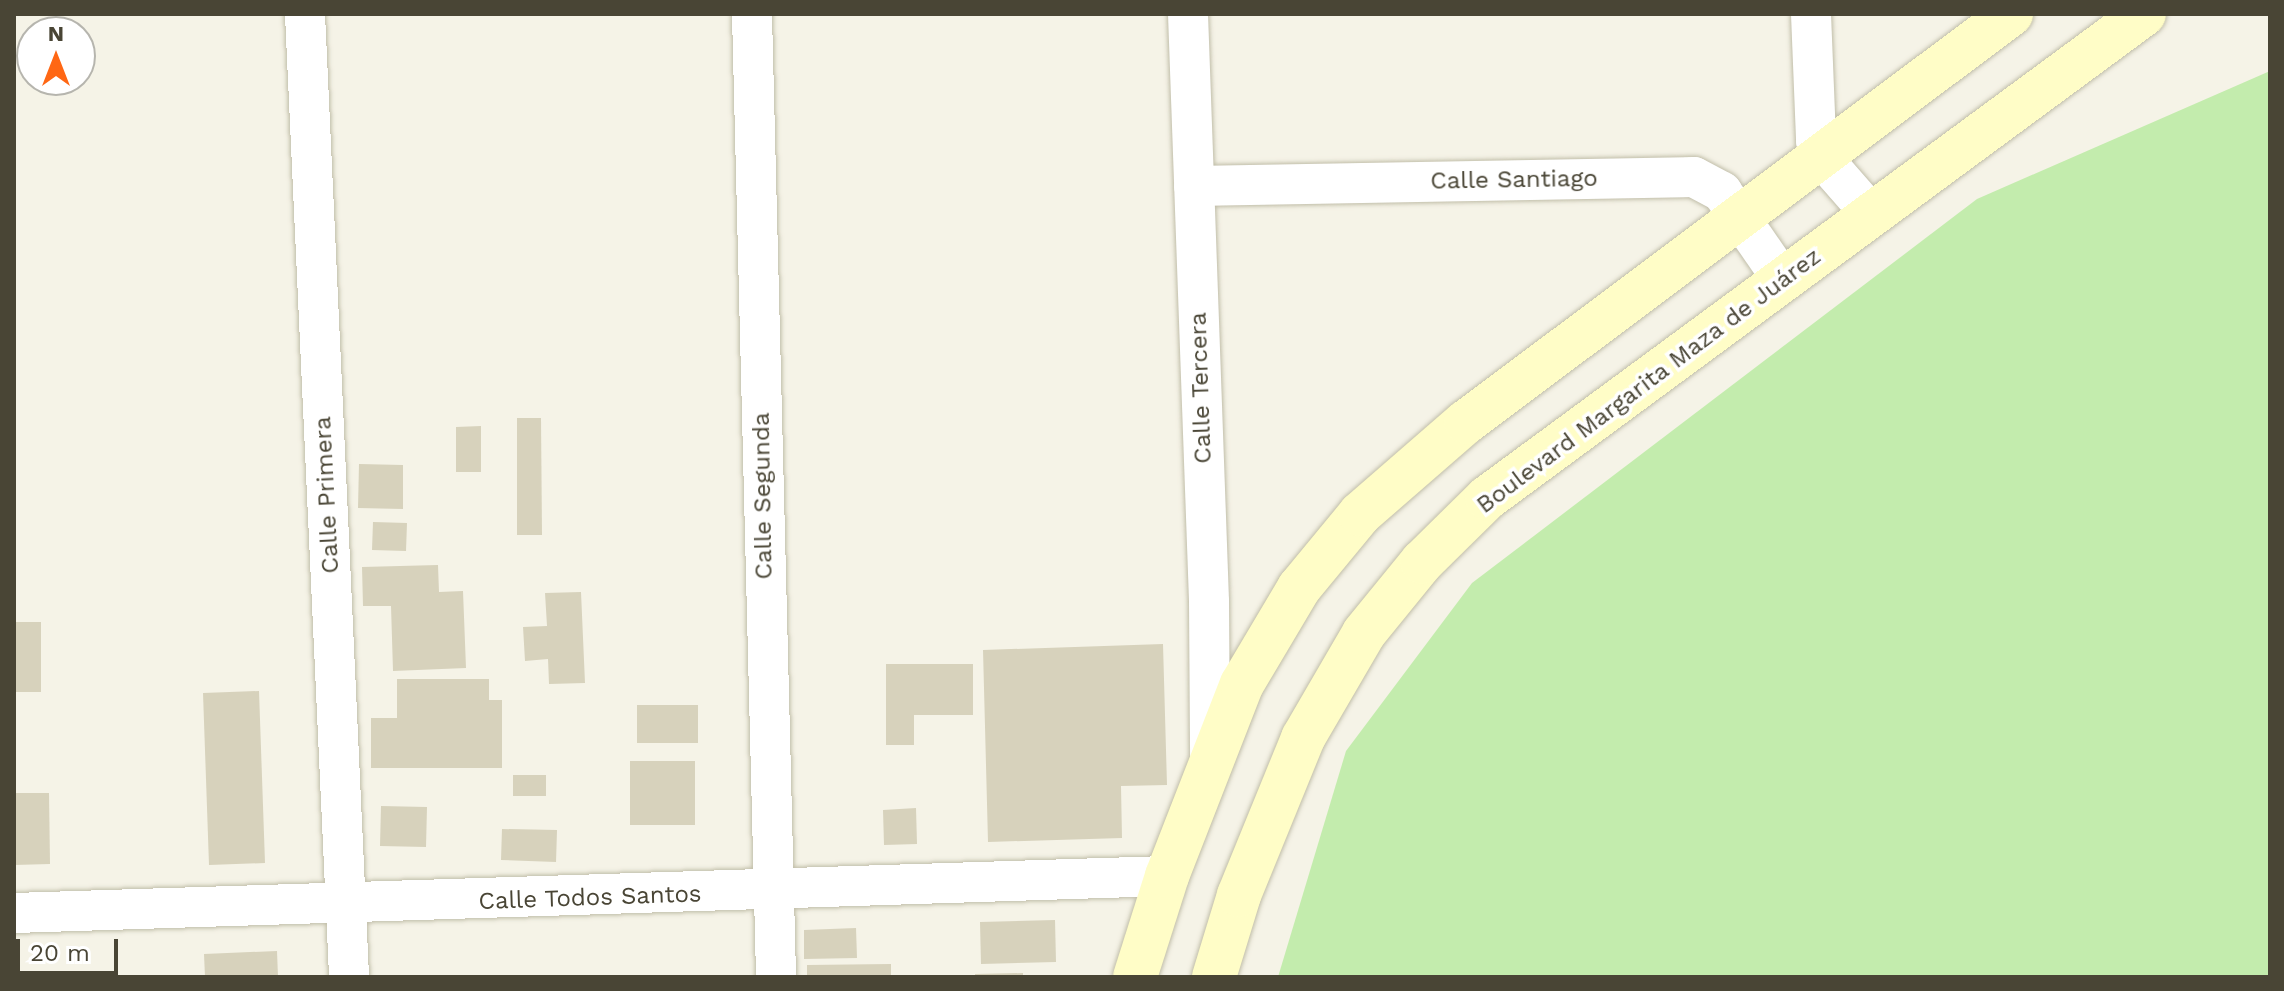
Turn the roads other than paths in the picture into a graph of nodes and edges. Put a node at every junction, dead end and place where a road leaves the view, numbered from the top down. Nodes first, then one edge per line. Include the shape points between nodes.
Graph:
1 (305, 14) edge
2 (752, 14) edge
3 (1188, 14) edge
4 (1811, 14) edge
5 (2011, 14) edge
6 (2144, 14) edge
7 (1823, 159) junction
8 (1194, 186) junction
9 (1872, 215) junction
10 (1742, 218) junction
11 (1783, 280) junction
12 (1210, 762) junction
13 (1167, 876) junction
14 (772, 891) junction
15 (346, 906) junction
16 (14, 913) edge
17 (349, 977) edge
18 (776, 977) edge
19 (1135, 977) edge
20 (1214, 977) edge

1 - 15 street, Calle Primera
2 - 14 street, Calle Segunda
3 - 8 street, Calle Tercera
4 - 7 street via 1813,125
5 - 7 main road
6 - 9 main road, Boulevard Margarita Maza de Juárez
7 - 9 street
7 - 10 main road
8 - 10 street, Calle Santiago via 1694,177 1722,192
8 - 12 street, Calle Tercera
9 - 11 main road, Boulevard Margarita Maza de Juárez
10 - 11 street, Calle Santiago
10 - 12 main road via 1466,422 1360,514 1299,588 1242,684
11 - 20 main road, Boulevard Margarita Maza de Juárez via 1487,498 1422,562 1364,633 1303,738 1239,895
12 - 13 main road
13 - 14 street, Calle Todos Santos
13 - 19 main road
14 - 15 street, Calle Todos Santos
14 - 18 street, Calle Segunda
15 - 16 street, Calle Todos Santos
15 - 17 street, Calle Primera

